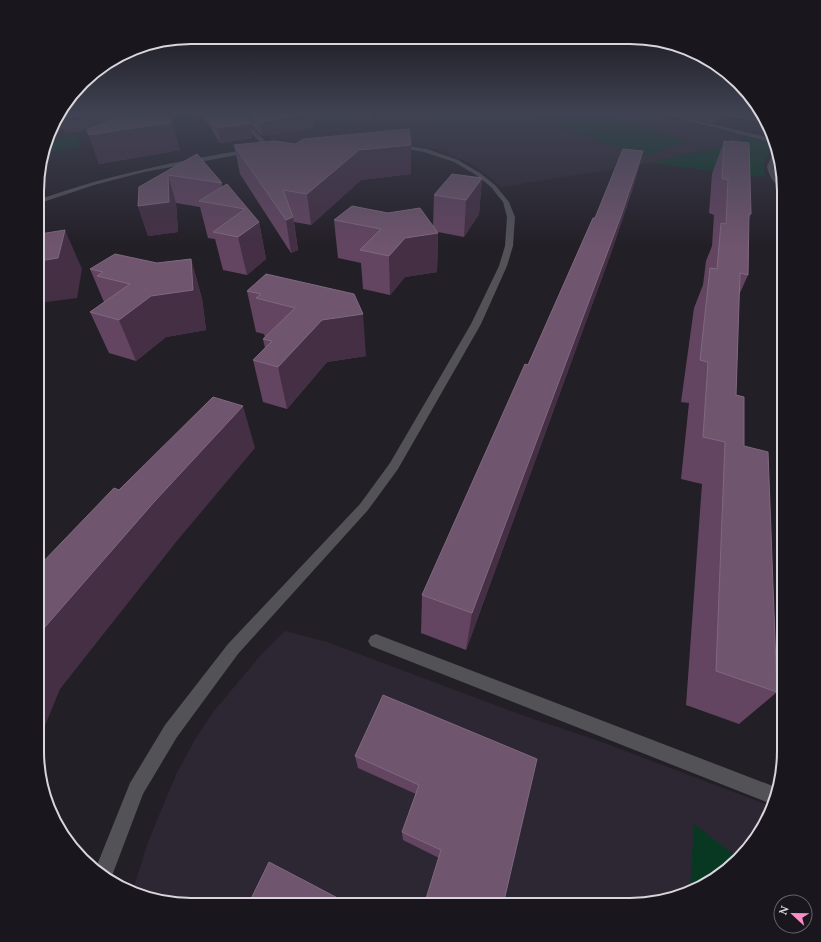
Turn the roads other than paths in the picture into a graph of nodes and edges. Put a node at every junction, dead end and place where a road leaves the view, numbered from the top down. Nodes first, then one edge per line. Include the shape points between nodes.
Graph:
1 (210, 158) edge
2 (449, 158) edge
3 (773, 158) edge
4 (777, 181) edge
5 (44, 200) edge
6 (376, 640) dead end
7 (770, 794) edge
8 (104, 870) edge

1 - 5 street via 140,171
2 - 8 street via 478,174 493,186 506,202 511,217 509,246 503,266 476,324 394,466 364,507 233,649 171,730 136,789
3 - 4 street via 770,168
6 - 7 street

